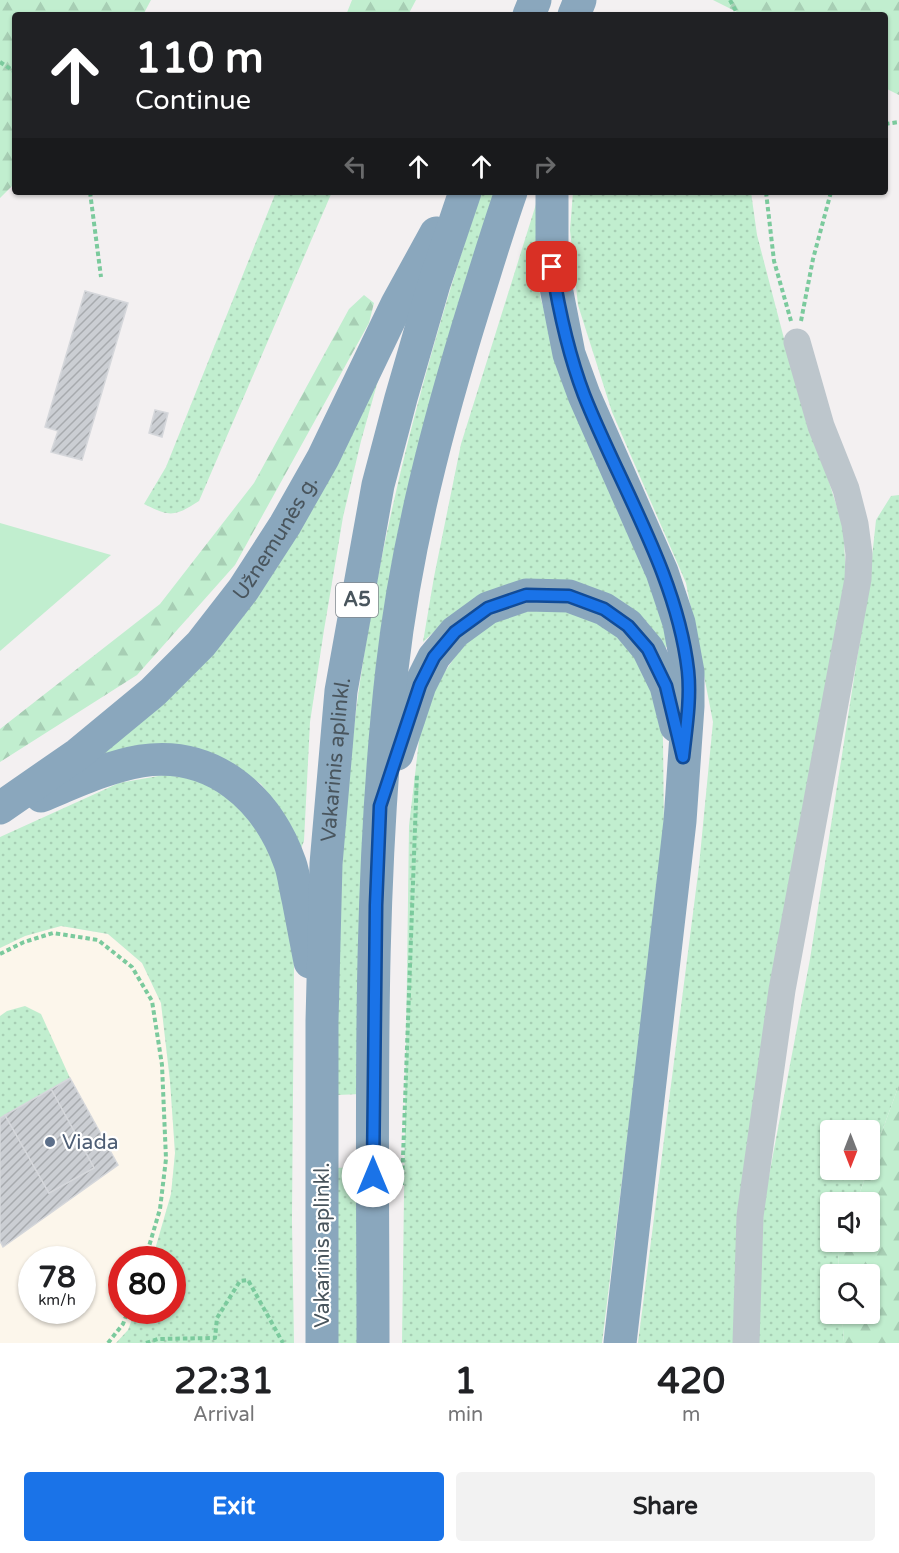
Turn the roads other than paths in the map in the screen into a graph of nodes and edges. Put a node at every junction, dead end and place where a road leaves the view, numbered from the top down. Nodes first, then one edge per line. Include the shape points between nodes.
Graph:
1 (456, 195) edge
2 (464, 195) edge
3 (510, 195) edge
4 (552, 195) edge
5 (797, 342) road end
6 (683, 757) junction
7 (380, 806) junction
8 (0, 810) edge
9 (322, 1021) junction
10 (322, 1343) edge
11 (373, 1343) edge
12 (620, 1343) edge
13 (746, 1343) edge

1 - 8 highway, Užnemunės g. via 397,304 323,458 243,590 201,644 153,692 78,754
2 - 9 highway, Vakarinis aplinkl. / A5 via 400,398 359,584 341,691 326,864
3 - 7 highway, A5 via 437,434 412,548 392,668
4 - 6 highway via 552,267 569,354 662,572 679,623 688,672
5 - 13 street via 821,426 846,489 859,554 858,579 782,990 750,1216
6 - 7 highway via 666,686 648,649 628,626 604,609 569,596 526,595 488,608 455,632 434,657 420,685
6 - 12 highway via 680,821
7 - 11 highway, A5 via 374,1022
8 - 9 highway via 142,761 180,761 209,768 232,782 259,805 291,864
9 - 10 highway, Vakarinis aplinkl. / A5

